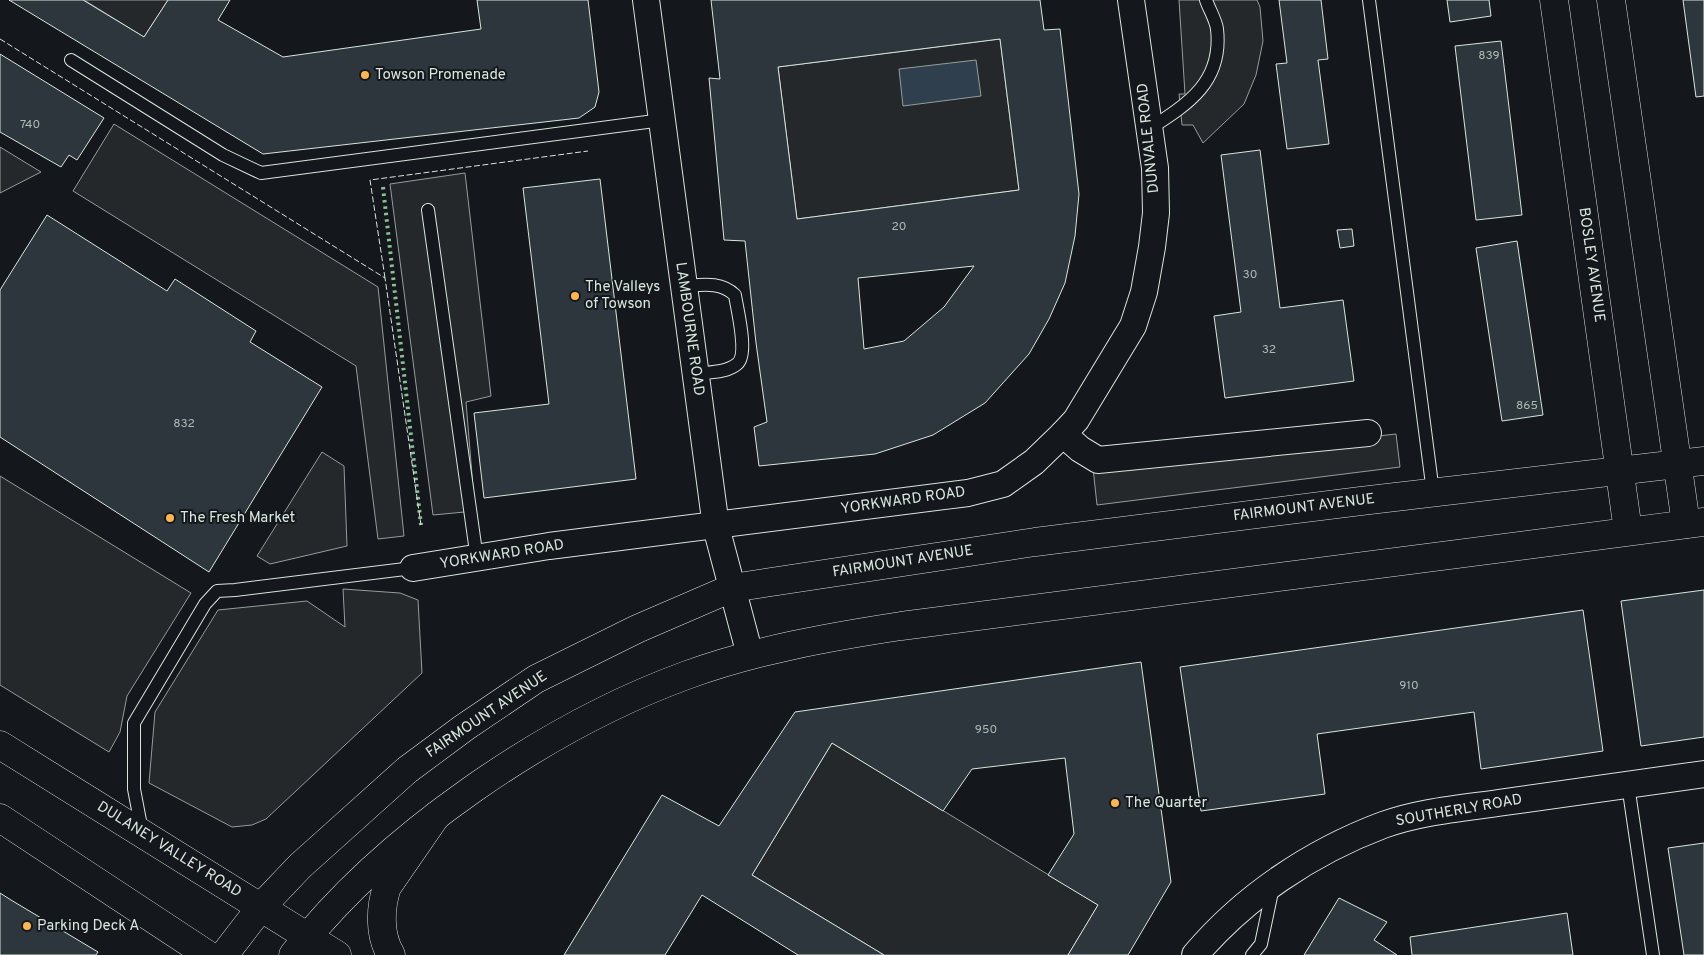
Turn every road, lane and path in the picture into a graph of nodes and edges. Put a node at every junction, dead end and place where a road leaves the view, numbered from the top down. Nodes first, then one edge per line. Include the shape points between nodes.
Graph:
1 (646, 0) edge
2 (1131, 0) edge
3 (1206, 0) edge
4 (1369, 0) edge
5 (1554, 0) edge
6 (1610, 0) edge
7 (71, 60) dead end
8 (662, 120) junction
9 (1150, 129) junction
10 (428, 210) dead end
11 (683, 286) junction
12 (695, 374) junction
13 (1368, 433) dead end
14 (1063, 434) junction
15 (1691, 463) edge
16 (1620, 470) junction
17 (1433, 492) junction
18 (1695, 523) edge
19 (716, 527) junction
20 (1628, 531) junction
21 (477, 559) junction
22 (413, 568) joint
23 (732, 588) junction
24 (750, 655) junction
25 (0, 745) edge
26 (1704, 774) edge
27 (1628, 785) junction
28 (436, 816) junction
29 (0, 818) edge
30 (143, 834) junction
31 (1274, 884) junction
32 (261, 907) junction
33 (300, 946) edge
34 (208, 955) edge
35 (224, 955) edge
36 (338, 955) edge
37 (391, 955) edge
38 (1194, 955) edge
39 (1252, 955) edge
40 (1653, 955) edge

1 - 8 street, LAMBOURNE ROAD
2 - 9 street, DUNVALE ROAD
3 - 9 lane via 1217,28 1216,56 1206,83 1188,104
4 - 17 lane
5 - 16 main road, BOSLEY AVENUE
6 - 15 main road
7 - 8 lane via 223,155 261,173
8 - 11 street, LAMBOURNE ROAD
9 - 14 street, DUNVALE ROAD via 1156,213 1144,292 1133,326 1120,350 1076,420
10 - 21 lane
11 - 12 street, LAMBOURNE ROAD
11 - 12 lane via 715,284 735,295 743,347 738,363 723,371
12 - 19 street, LAMBOURNE ROAD
13 - 14 street via 1098,460
14 - 19 street, YORKWARD ROAD via 1034,462 1003,484 968,493
15 - 16 main road, FAIRMOUNT AVENUE
15 - 18 main road
16 - 17 main road, FAIRMOUNT AVENUE
16 - 20 main road, BOSLEY AVENUE
17 - 23 main road, FAIRMOUNT AVENUE via 1035,542
18 - 20 main road
19 - 21 street, YORKWARD ROAD via 549,546
19 - 23 street, LAMBOURNE ROAD
20 - 24 main road via 910,624
21 - 22 street, YORKWARD ROAD
22 - 30 lane via 216,591 134,723 134,789
23 - 24 street, LAMBOURNE ROAD
23 - 32 main road, FAIRMOUNT AVENUE via 637,629 536,679 407,770 300,866
24 - 28 main road via 687,674 622,701 516,760
25 - 30 main road, DULANEY VALLEY ROAD
26 - 27 street, SOUTHERLY ROAD
27 - 31 street, SOUTHERLY ROAD via 1432,813 1384,824 1340,842
27 - 40 lane
28 - 33 main road via 357,884
28 - 37 main road via 387,887 382,911 383,935
29 - 34 main road
30 - 32 main road, DULANEY VALLEY ROAD
31 - 38 street, SOUTHERLY ROAD via 1212,934
31 - 39 lane via 1262,944
32 - 33 main road, DULANEY VALLEY ROAD
32 - 35 main road, FAIRMOUNT AVENUE
33 - 36 main road, DULANEY VALLEY ROAD

